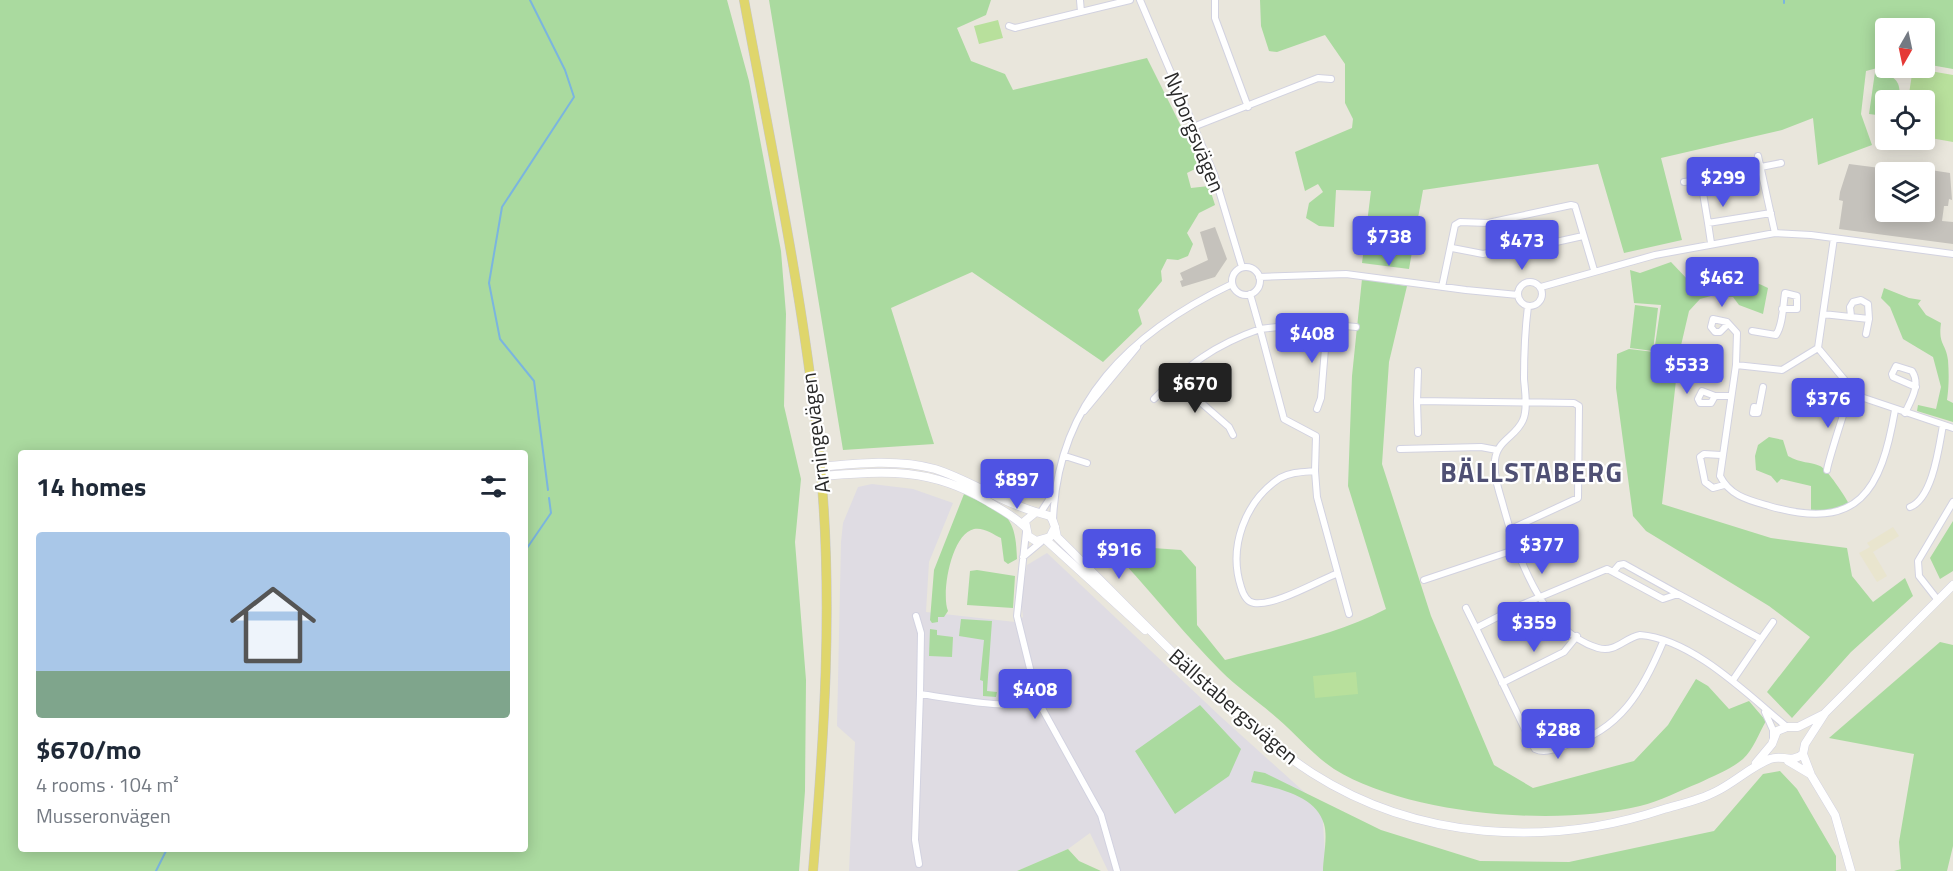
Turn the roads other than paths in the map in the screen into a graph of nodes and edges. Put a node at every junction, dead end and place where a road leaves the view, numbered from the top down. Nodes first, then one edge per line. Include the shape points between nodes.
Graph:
1 (744, 0) edge
2 (1080, 0) edge
3 (1130, 0) edge
4 (1140, 0) edge
5 (1215, 0) edge
6 (1082, 12) junction
7 (1009, 26) dead end
8 (1331, 79) dead end
9 (1248, 106) junction
10 (1193, 126) junction
11 (1758, 156) dead end
12 (1781, 163) dead end
13 (1761, 167) junction
14 (1699, 169) dead end
15 (1701, 180) junction
16 (1684, 182) dead end
17 (1772, 213) junction
18 (1708, 223) junction
19 (1775, 233) junction
20 (1583, 236) junction
21 (1834, 238) junction
22 (1712, 243) junction
23 (1519, 247) dead end
24 (1452, 248) junction
25 (1529, 248) dead end
26 (1953, 254) edge
27 (1242, 267) junction
28 (1594, 270) junction
29 (1259, 277) junction
30 (1232, 284) junction
31 (1442, 287) junction
32 (1541, 287) junction
33 (1250, 294) junction
34 (1518, 295) junction
35 (1528, 306) junction
36 (1782, 309) dead end
37 (1823, 314) junction
38 (1851, 316) junction
39 (1869, 319) junction
40 (1327, 324) junction
41 (1727, 325) dead end
42 (1356, 327) dead end
43 (1260, 329) junction
44 (1755, 333) dead end
45 (1866, 334) dead end
46 (1818, 348) junction
47 (1736, 365) junction
48 (1418, 371) dead end
49 (1173, 379) junction
50 (1763, 387) dead end
51 (1916, 387) dead end
52 (1852, 391) junction
53 (1715, 396) dead end
54 (1730, 396) junction
55 (1154, 399) dead end
56 (1417, 401) junction
57 (1525, 402) junction
58 (1759, 408) dead end
59 (1317, 409) dead end
60 (1895, 410) junction
61 (1905, 413) junction
62 (1943, 425) junction
63 (1953, 428) edge
64 (1418, 433) dead end
65 (1233, 435) dead end
66 (1400, 449) dead end
67 (1497, 450) junction
68 (1721, 455) junction
69 (1065, 456) junction
70 (1087, 463) dead end
71 (1827, 470) dead end
72 (821, 471) junction
73 (1315, 471) junction
74 (1724, 485) junction
75 (1056, 489) junction
76 (980, 492) junction
77 (1953, 502) edge
78 (1910, 507) dead end
79 (1039, 512) junction
80 (1054, 524) junction
81 (1025, 529) junction
82 (1509, 530) junction
83 (1044, 541) junction
84 (1516, 549) junction
85 (1023, 557) junction
86 (1613, 572) junction
87 (1336, 574) junction
88 (1424, 580) dead end
89 (1953, 585) edge
90 (1678, 594) junction
91 (1539, 597) junction
92 (1937, 599) junction
93 (1466, 608) dead end
94 (1349, 614) dead end
95 (916, 616) dead end
96 (1773, 622) dead end
97 (1476, 628) junction
98 (1577, 636) junction
99 (1761, 639) junction
100 (1663, 642) junction
101 (1164, 645) junction
102 (1733, 680) junction
103 (1502, 682) junction
104 (920, 694) junction
105 (1038, 701) junction
106 (1763, 709) junction
107 (1825, 713) junction
108 (1791, 727) junction
109 (1773, 741) junction
110 (1805, 744) junction
111 (1803, 754) junction
112 (1779, 758) junction
113 (1788, 761) junction
114 (1746, 773) junction
115 (1811, 775) junction
116 (919, 864) dead end
117 (813, 871) edge
118 (1118, 871) edge
119 (1851, 871) edge

1 - 72 main road, Arningevägen via 776,156
2 - 6 street
3 - 6 street
4 - 10 street, Nyborgsvägen
5 - 9 street via 1215,18
6 - 7 street via 1016,28
8 - 9 street via 1318,78
9 - 10 street
10 - 27 street, Nyborgsvägen via 1220,191
11 - 13 street
12 - 13 street
13 - 17 street
14 - 15 street
15 - 16 street
15 - 18 street
17 - 18 street
17 - 19 street
18 - 22 street
19 - 21 street
19 - 22 street
20 - 24 street via 1575,206 1571,205 1488,223 1460,222 1455,225
20 - 25 street
20 - 28 street
21 - 26 street
21 - 37 street
22 - 28 street
23 - 24 street via 1483,254
24 - 31 street
27 - 29 street via 1252,268
27 - 30 street via 1234,273
28 - 32 street
29 - 31 street via 1346,274
29 - 33 street via 1258,287
30 - 33 street via 1238,292
30 - 69 street via 1192,303 1127,351 1087,399
31 - 34 street
32 - 34 street via 1525,282
32 - 35 street via 1539,302
33 - 43 street
34 - 35 street
35 - 57 street
36 - 44 street via 1776,335
37 - 38 street
37 - 46 street
38 - 39 street
38 - 39 street via 1853,302 1865,301 1871,309
39 - 45 street
40 - 42 street
40 - 43 street
40 - 59 street
41 - 47 street via 1737,333
43 - 49 street via 1214,349
43 - 73 street via 1284,419 1316,436
46 - 47 street via 1782,370
46 - 52 street
47 - 54 street
48 - 56 street
49 - 55 street
49 - 65 street
50 - 58 street
51 - 61 street
52 - 60 street
52 - 71 street
53 - 54 street
54 - 68 street
56 - 57 street
56 - 64 street
57 - 67 street via 1522,423
57 - 82 street via 1579,406 1578,495 1575,501
60 - 61 street
60 - 74 street via 1884,461 1874,480 1858,499 1833,514 1803,514 1769,506 1733,494
61 - 62 street
62 - 63 street
62 - 78 street via 1930,480 1918,502
66 - 67 street
67 - 82 street via 1496,472
68 - 74 street via 1720,476
68 - 74 street via 1704,453 1700,457 1705,482 1713,488
69 - 70 street
69 - 75 street
72 - 76 street via 907,472 954,480
72 - 117 main road, Arningevägen via 826,664
73 - 87 street via 1317,497
73 - 87 street via 1281,477 1259,497 1248,510 1234,560 1244,597 1252,603 1269,603
75 - 79 street
75 - 80 street
76 - 79 street
76 - 81 street
77 - 92 street via 1918,561 1919,576
79 - 80 street
79 - 81 street via 1028,517
80 - 83 street via 1053,532
80 - 101 street, Bällstabergsvägen via 1057,537
81 - 83 street via 1032,539
81 - 85 street
82 - 84 street
83 - 85 street
83 - 101 street, Bällstabergsvägen
84 - 88 street
84 - 91 street
85 - 105 street via 1017,616
86 - 90 street via 1663,599
86 - 90 street via 1624,564
86 - 91 street via 1607,569
87 - 94 street
89 - 92 street, Bällstabergsvägen
90 - 99 street
91 - 97 street
91 - 98 street via 1552,615
92 - 107 street, Bällstabergsvägen
93 - 97 street
95 - 104 street via 921,633
96 - 99 street
97 - 103 street
98 - 100 street via 1608,649 1640,635
98 - 103 street via 1564,652
99 - 102 street
100 - 102 street via 1709,662
100 - 103 street via 1634,701 1615,721 1580,741 1543,751 1535,749
101 - 114 street, Bällstabergsvägen via 1260,735 1312,773 1378,805 1450,827 1537,834 1624,823 1715,793
102 - 106 street
104 - 105 street via 1008,704 1029,705
104 - 116 street via 915,840
105 - 118 street via 1101,815
106 - 108 street
106 - 109 street via 1771,723
107 - 108 street, Bällstabergsvägen
107 - 110 street, Bällstabergsvägen
108 - 109 street, Bällstabergsvägen via 1778,731
108 - 110 street via 1803,735
109 - 112 street
109 - 114 street, Bällstabergsvägen
110 - 111 street, Bällstabergsvägen
111 - 113 street
111 - 115 street
112 - 113 street
112 - 114 street, Bällstabergsvägen
113 - 115 street
115 - 119 street via 1835,815

